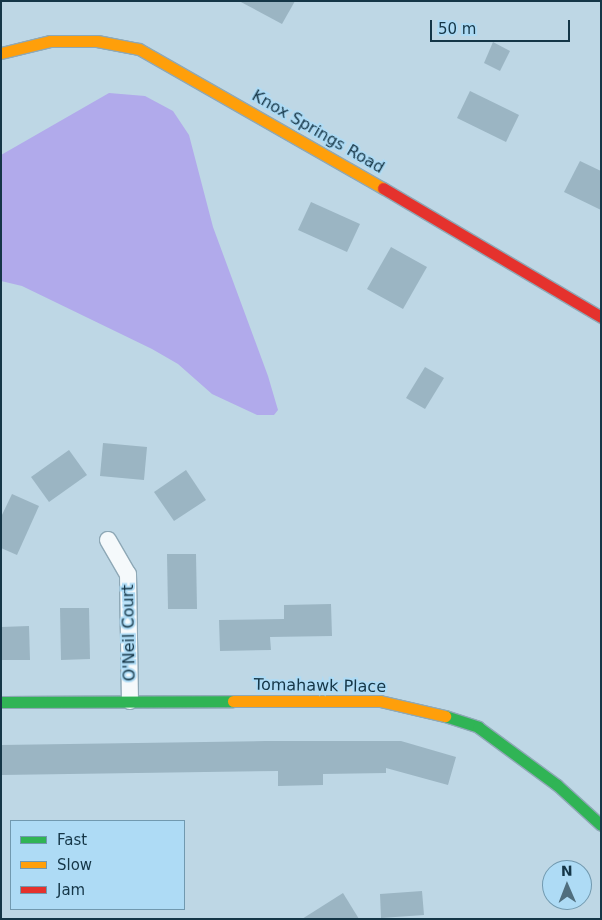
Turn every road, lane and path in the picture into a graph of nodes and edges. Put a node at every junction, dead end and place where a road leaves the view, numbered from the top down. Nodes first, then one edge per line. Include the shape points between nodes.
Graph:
1 (1, 53) edge
2 (601, 317) edge
3 (108, 540) dead end
4 (130, 701) junction
5 (1, 702) edge
6 (601, 825) edge

1 - 2 street, Knox Springs Road via 50,41 97,41 139,49 448,225
3 - 4 street, O'Neil Court via 128,574
4 - 5 street, Tomahawk Place
4 - 6 street, Tomahawk Place via 380,701 422,708 478,727 557,785

